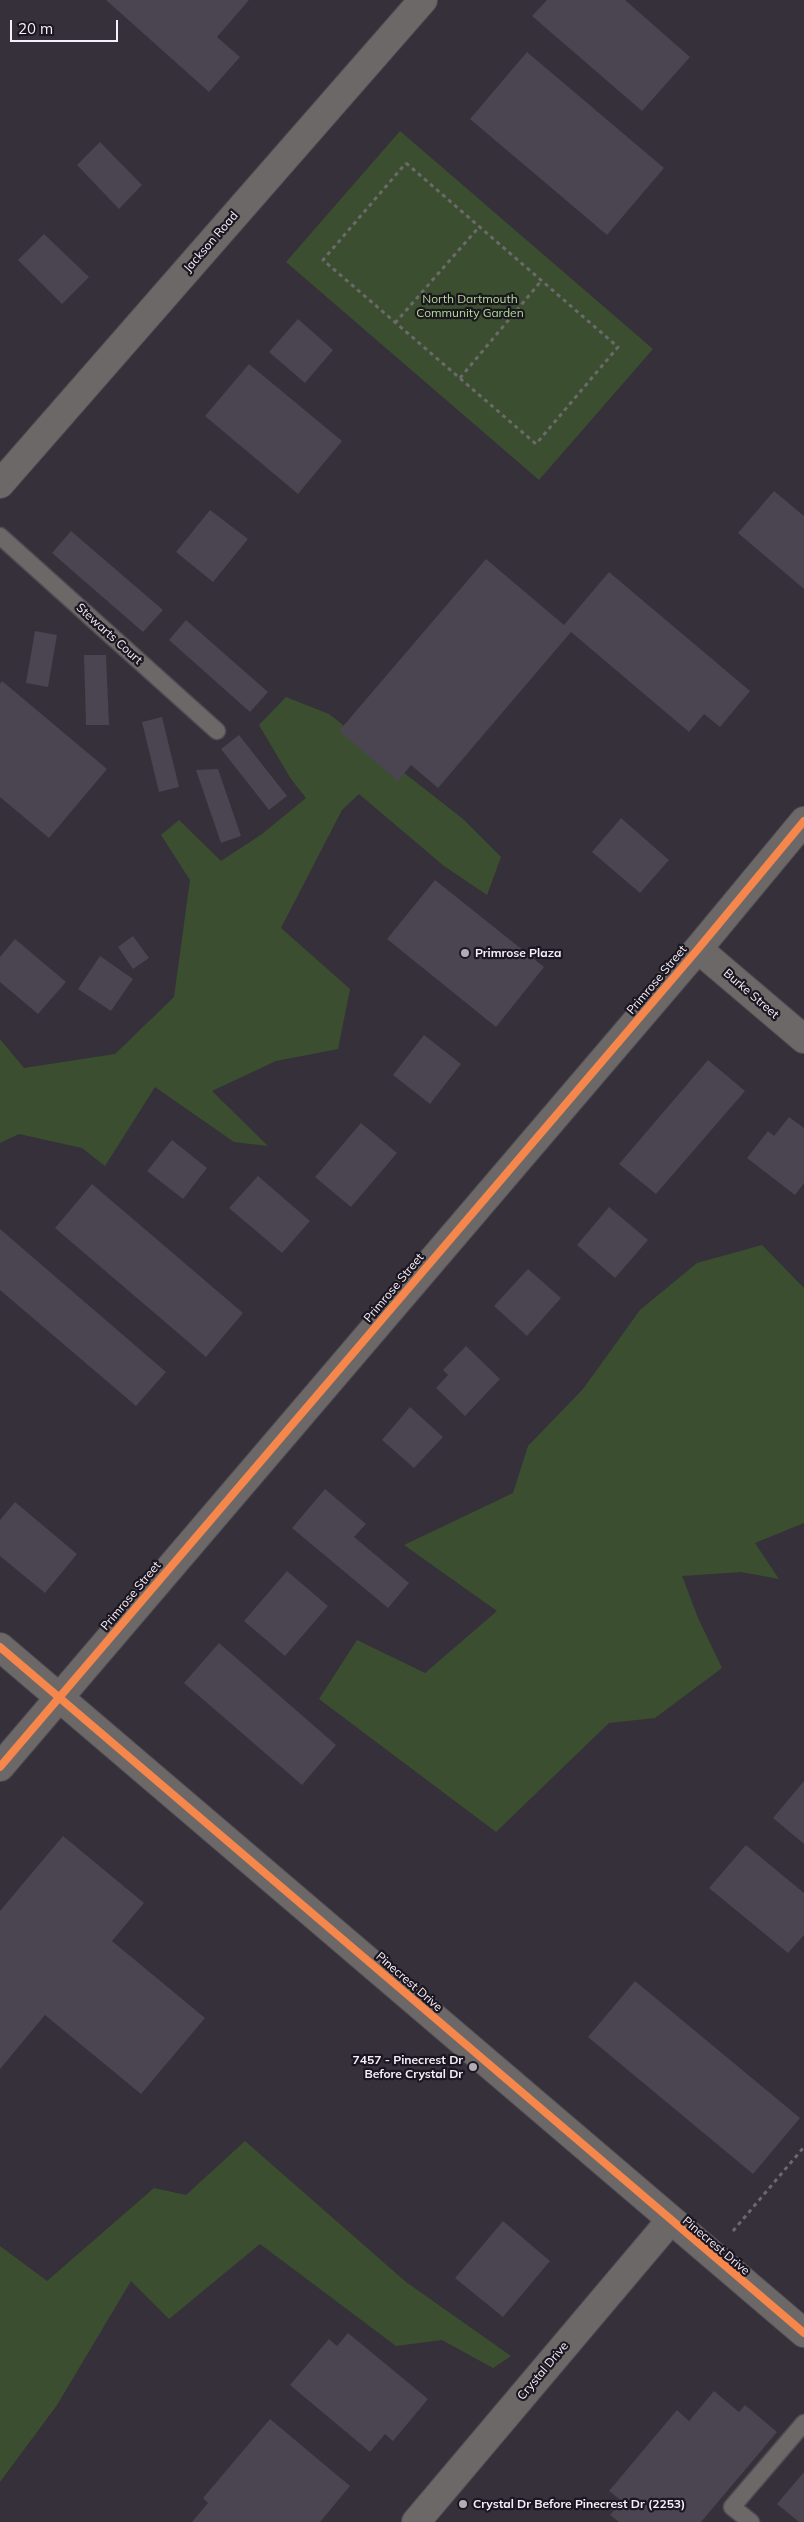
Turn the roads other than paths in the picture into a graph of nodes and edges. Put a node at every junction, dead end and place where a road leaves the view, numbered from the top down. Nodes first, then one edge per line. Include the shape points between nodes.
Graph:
1 (423, 0) edge
2 (0, 484) edge
3 (0, 536) edge
4 (217, 731) dead end
5 (804, 821) edge
6 (698, 949) junction
7 (804, 1040) edge
8 (0, 1647) edge
9 (60, 1697) junction
10 (0, 1768) edge
11 (670, 2221) junction
12 (804, 2334) edge
13 (804, 2423) edge
14 (416, 2522) edge
15 (751, 2522) edge

1 - 2 street, Jackson Road
3 - 4 lane, Stewarts Court
5 - 6 street, Primrose Street
6 - 7 street, Burke Street
6 - 9 street, Primrose Street
8 - 9 street, Pinecrest Drive
9 - 10 street, Primrose Street
9 - 11 street, Pinecrest Drive
11 - 12 street, Pinecrest Drive
11 - 14 street, Crystal Drive
13 - 15 lane via 732,2506

